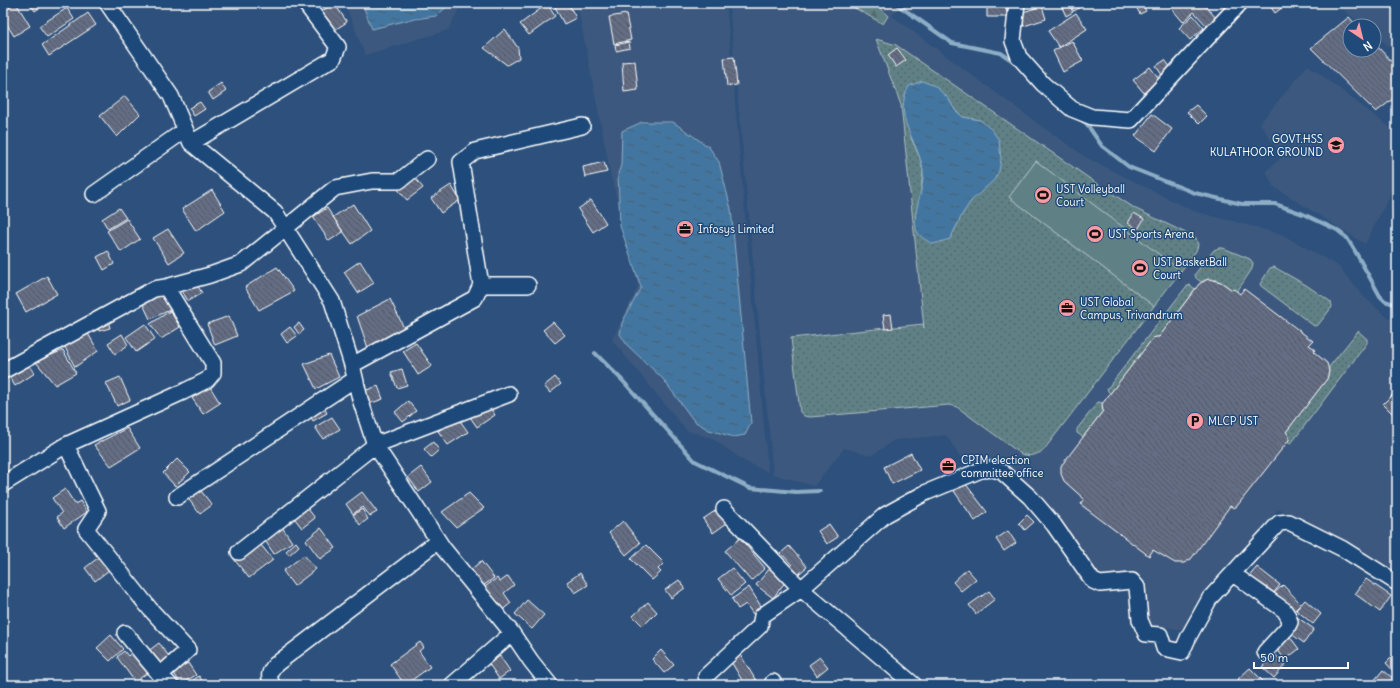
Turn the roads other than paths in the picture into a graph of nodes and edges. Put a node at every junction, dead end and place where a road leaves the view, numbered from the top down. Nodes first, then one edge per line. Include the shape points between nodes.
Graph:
1 (107, 3) edge
2 (305, 3) edge
3 (1017, 3) edge
4 (1232, 5) edge
5 (582, 126) dead end
6 (188, 137) junction
7 (426, 158) dead end
8 (94, 194) dead end
9 (285, 228) junction
10 (481, 285) junction
11 (528, 286) dead end
12 (166, 287) junction
13 (3, 371) edge
14 (354, 372) junction
15 (509, 394) dead end
16 (66, 445) junction
17 (375, 445) junction
18 (3, 484) edge
19 (176, 497) dead end
20 (724, 510) dead end
21 (438, 541) junction
22 (239, 552) dead end
23 (1232, 574) junction
24 (1397, 583) edge
25 (801, 589) junction
26 (125, 633) dead end
27 (512, 633) junction
28 (1265, 652) dead end
29 (706, 676) dead end
30 (165, 680) edge
31 (272, 685) edge
32 (452, 685) edge
33 (550, 685) edge
34 (914, 685) edge

1 - 6 street via 170,96
2 - 6 street via 338,47 333,59
3 - 4 street via 1013,41 1019,57 1042,84 1072,109 1092,117 1132,120
5 - 10 street via 475,151 461,162
6 - 8 street
6 - 9 street via 275,212
7 - 9 street via 399,181 372,181 335,188
9 - 12 street via 241,264
9 - 14 street via 332,301
10 - 11 street
10 - 14 street via 475,298
12 - 13 street via 154,288
12 - 16 street via 213,363 213,373 207,380 183,392
14 - 17 street
14 - 19 street
15 - 17 street
16 - 18 street
16 - 30 street via 98,511 86,529 188,650
17 - 21 street
17 - 22 street
20 - 25 street
21 - 27 street
21 - 31 street via 275,665 270,671
23 - 24 street via 1279,523 1289,522 1343,549
23 - 25 street via 1210,598 1182,652 1164,648 1160,635 1146,634 1140,620 1137,587 1132,581 1100,584 1093,581 1054,525 1030,497 1002,472 993,469 982,470 925,492 890,512
23 - 28 street via 1284,610 1288,616 1290,622 1287,628
25 - 29 street via 762,616 760,626
25 - 34 street
26 - 30 street
27 - 32 street
27 - 33 street

